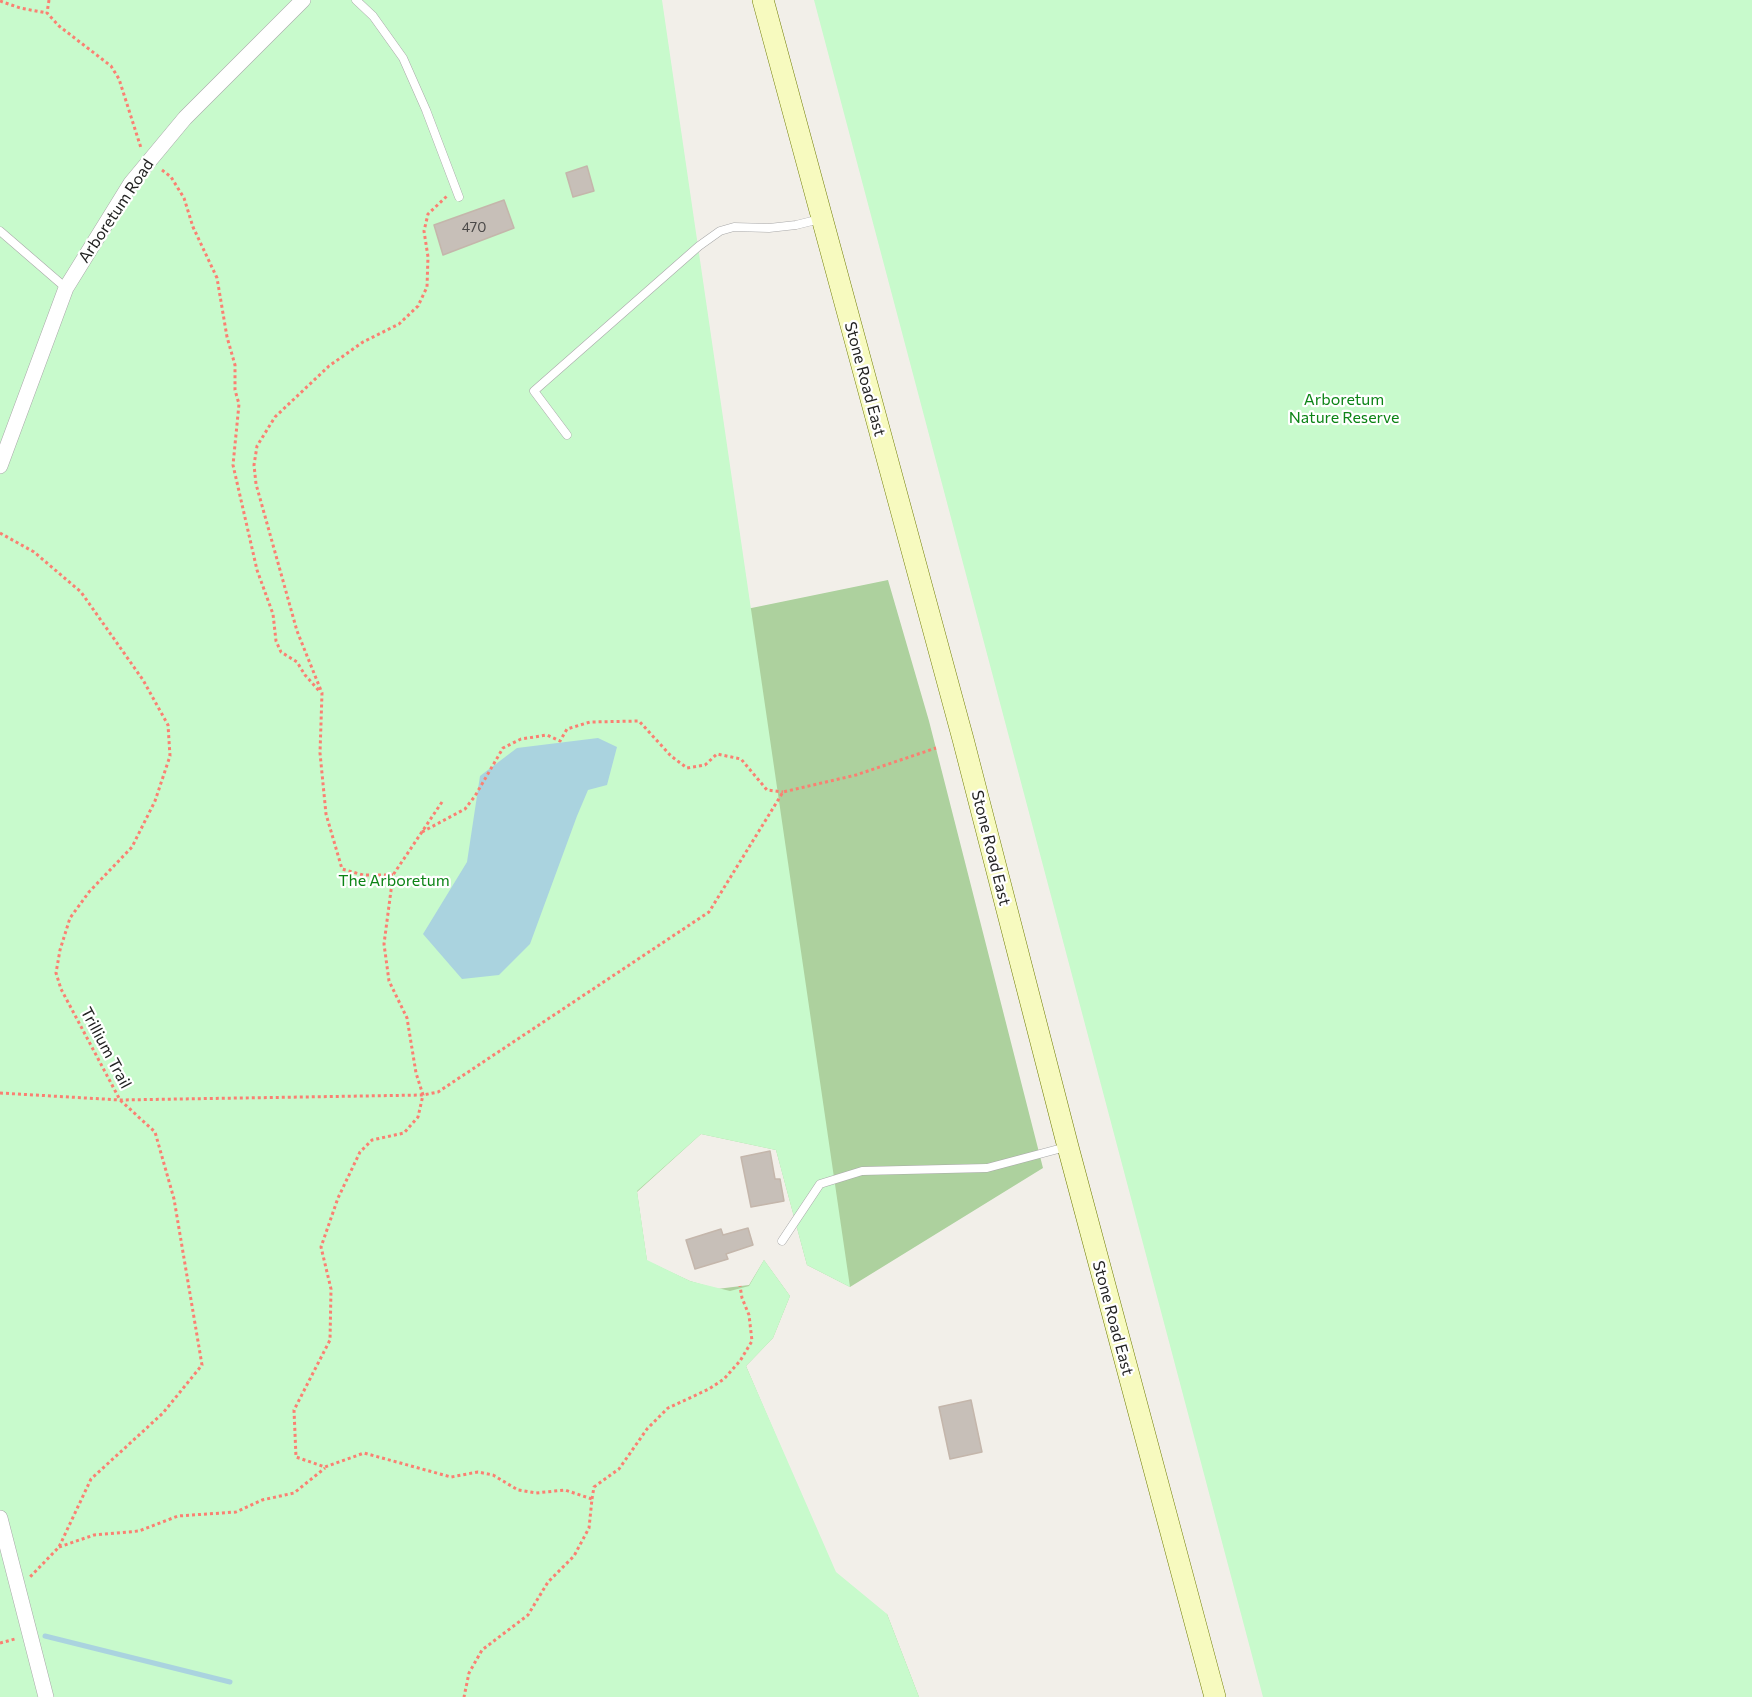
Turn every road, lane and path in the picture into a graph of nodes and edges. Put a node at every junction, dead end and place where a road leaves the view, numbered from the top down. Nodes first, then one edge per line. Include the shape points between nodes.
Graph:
1 (49, 0) edge
2 (303, 0) edge
3 (356, 0) edge
4 (762, 0) edge
5 (0, 1) edge
6 (47, 13) junction
7 (150, 159) junction
8 (455, 188) junction
9 (459, 197) dead end
10 (822, 218) junction
11 (0, 231) edge
12 (66, 288) junction
13 (567, 435) dead end
14 (0, 466) edge
15 (0, 533) edge
16 (322, 693) junction
17 (936, 748) dead end
18 (783, 792) junction
19 (442, 802) dead end
20 (421, 833) junction
21 (393, 875) junction
22 (0, 1093) edge
23 (423, 1095) junction
24 (120, 1100) junction
25 (1068, 1147) junction
26 (782, 1241) dead end
27 (740, 1286) dead end
28 (325, 1467) junction
29 (592, 1499) junction
30 (0, 1518) edge
31 (3, 1545) edge
32 (59, 1547) junction
33 (18, 1589) junction
34 (46, 1697) edge
35 (464, 1697) edge
36 (1215, 1697) edge

1 - 6 path
2 - 7 street, Arboretum Road via 185,118
3 - 8 lane via 373,16 403,58
4 - 10 main road, Stone Road East
5 - 6 path
6 - 7 path via 111,66 119,79 140,148
7 - 12 street, Arboretum Road via 130,183
7 - 16 path via 171,177 184,198 217,278 235,365 238,405 233,465 256,570 273,614 276,641 281,652 297,662
8 - 9 lane
8 - 16 path via 428,214 424,231 427,287 418,306 399,324 363,342 329,366 275,417 257,446 256,484 297,631
10 - 13 lane via 769,228 734,227 720,231 699,246 534,391
10 - 25 main road, Stone Road East
11 - 12 lane
12 - 14 street, Arboretum Road
15 - 24 path, Trillium Trail via 34,552 81,592 143,680 168,725 170,756 151,810 132,847 77,906 57,964 61,989
16 - 21 path via 320,753 326,814 342,869 363,875
17 - 18 path via 856,775
18 - 20 path via 767,790 741,759 717,754 705,765 687,768 639,721 590,722 567,729 560,741 547,735 521,739 503,748 465,809
18 - 23 path via 710,912 438,1092
19 - 20 path
20 - 21 path
21 - 23 path via 384,944 389,981 407,1018
22 - 24 path
23 - 24 path
23 - 28 path via 418,1117 404,1133 372,1140 360,1152 321,1247 331,1289 330,1340 294,1410 296,1456
24 - 32 path, Trillium Trail via 155,1132 174,1199 202,1365 163,1413 91,1479
25 - 26 lane via 987,1168 862,1171 820,1184
25 - 36 main road, Stone Road East
27 - 29 path via 752,1341 741,1361 709,1389 668,1408 647,1429 619,1469 594,1487
28 - 29 path via 364,1454 451,1477 493,1475 518,1490 565,1490
28 - 32 path via 294,1493 262,1500 236,1512 178,1516 139,1531 94,1535
29 - 35 path via 589,1528 574,1556 548,1582 528,1615 482,1650 469,1673
30 - 31 street
31 - 33 street
32 - 33 path, Trillium Trail
33 - 34 street

